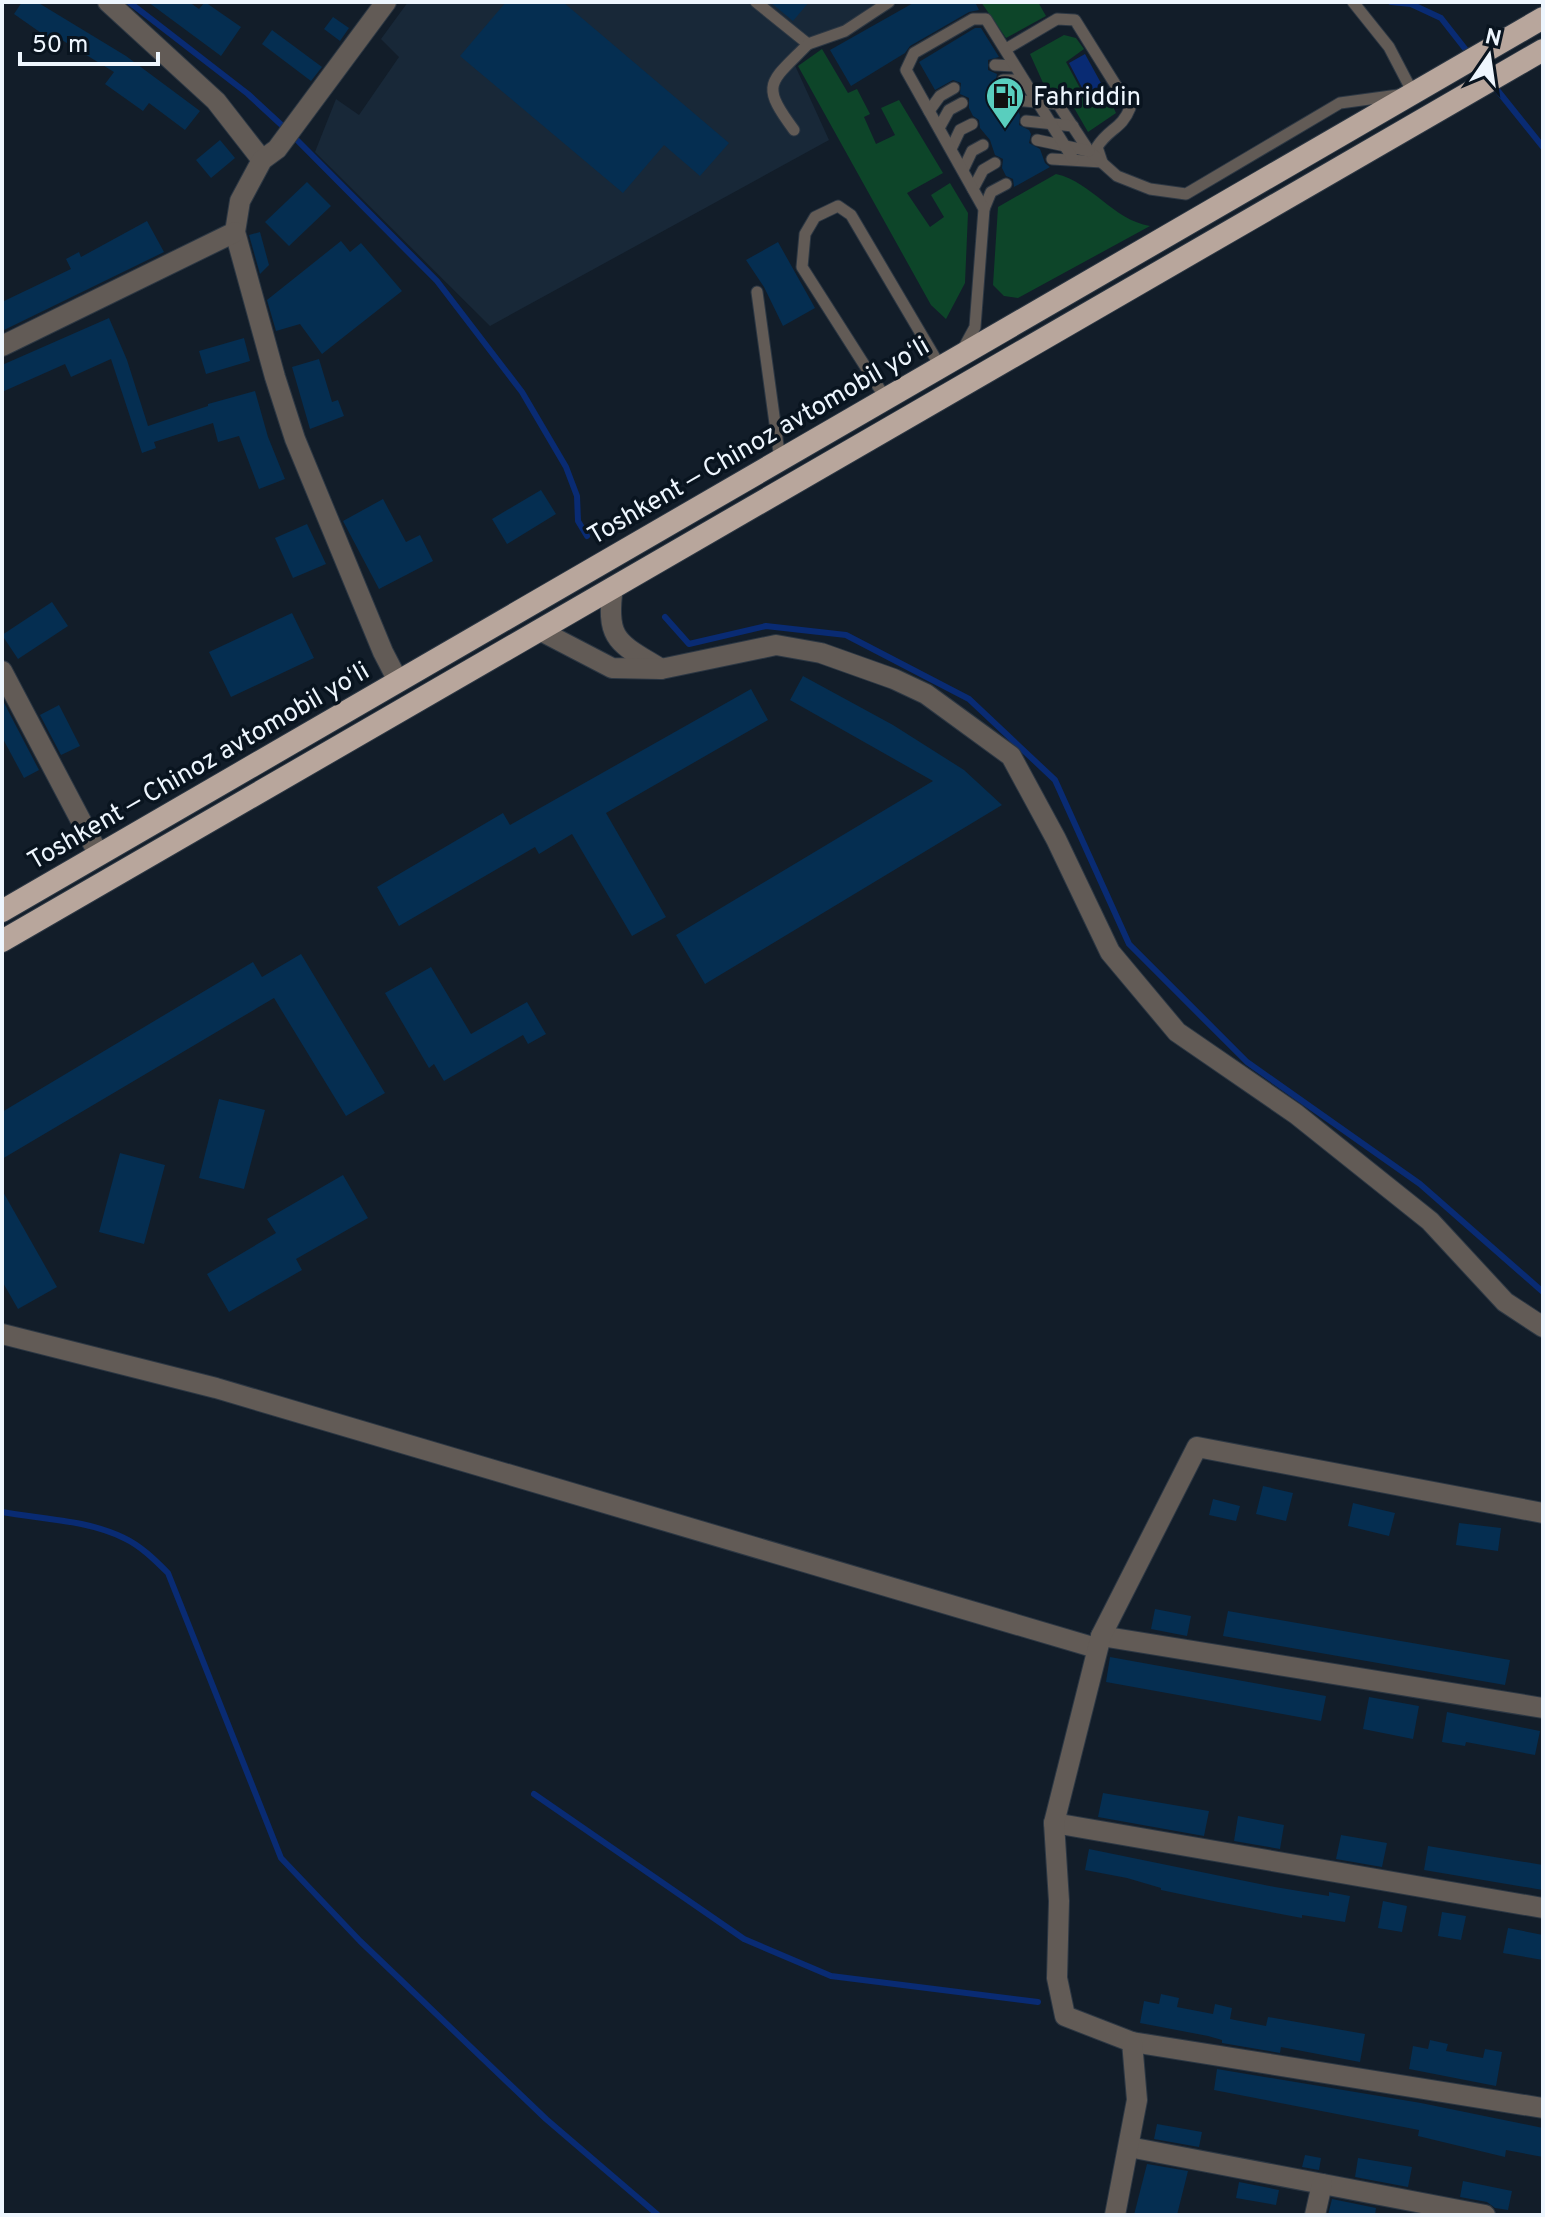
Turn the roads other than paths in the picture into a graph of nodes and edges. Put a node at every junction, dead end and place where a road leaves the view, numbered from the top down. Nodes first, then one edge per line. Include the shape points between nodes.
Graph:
1 (108, 2) edge
2 (386, 2) edge
3 (756, 2) edge
4 (889, 2) edge
5 (1353, 2) edge
6 (1543, 18) edge
7 (808, 44) junction
8 (1006, 49) junction
9 (1543, 50) edge
10 (995, 65) dead end
11 (1014, 66) junction
12 (1003, 80) dead end
13 (1023, 80) junction
14 (954, 88) dead end
15 (1413, 93) junction
16 (1014, 100) dead end
17 (1036, 101) junction
18 (962, 103) dead end
19 (929, 111) junction
20 (1026, 121) dead end
21 (1051, 123) junction
22 (972, 124) dead end
23 (1073, 126) junction
24 (939, 128) junction
25 (794, 130) dead end
26 (1037, 140) dead end
27 (1064, 144) junction
28 (983, 145) dead end
29 (951, 149) junction
30 (1089, 151) junction
31 (1052, 159) dead end
32 (1073, 159) junction
33 (262, 160) junction
34 (1102, 162) junction
35 (995, 163) dead end
36 (963, 170) junction
37 (1006, 184) dead end
38 (973, 189) junction
39 (984, 209) junction
40 (235, 232) junction
41 (757, 292) dead end
42 (2, 346) edge
43 (960, 355) junction
44 (940, 366) junction
45 (886, 399) junction
46 (780, 460) junction
47 (613, 587) junction
48 (539, 630) junction
49 (661, 669) junction
50 (2, 671) edge
51 (398, 681) junction
52 (157, 821) junction
53 (162, 848) junction
54 (99, 855) junction
55 (2, 911) edge
56 (2, 941) edge
57 (1543, 1327) edge
58 (2, 1334) edge
59 (1543, 1513) edge
60 (1098, 1642) junction
61 (1543, 1708) edge
62 (1054, 1823) junction
63 (1543, 1908) edge
64 (1132, 2042) junction
65 (1543, 2108) edge
66 (1129, 2147) junction
67 (1322, 2184) junction
68 (1115, 2215) edge
69 (1315, 2215) edge
70 (1485, 2215) edge

1 - 33 street via 216,101
2 - 33 street via 277,149
3 - 7 lane
4 - 7 lane via 845,31
5 - 15 lane via 1389,47
6 - 15 highway, Toshkent — Chinoz avtomobil yoʻli
7 - 25 lane via 774,83 771,94
8 - 11 lane
8 - 19 lane via 986,19 973,19 914,53 906,70
8 - 34 lane via 1057,19 1075,20 1130,108 1125,122 1105,134 1097,147
9 - 47 highway, Toshkent — Chinoz avtomobil yoʻli
10 - 11 lane
11 - 13 lane
12 - 13 lane
13 - 17 lane
14 - 19 lane
15 - 34 lane via 1340,103 1186,194 1150,189 1117,176
15 - 43 highway, Toshkent — Chinoz avtomobil yoʻli
16 - 17 lane
17 - 21 lane
17 - 23 lane via 1058,104
18 - 24 lane via 949,110
19 - 24 lane
20 - 21 lane
21 - 23 lane
21 - 27 lane
22 - 29 lane via 960,130
23 - 30 lane
24 - 29 lane
26 - 27 lane
27 - 30 lane
27 - 32 lane
28 - 36 lane via 972,151
29 - 36 lane
30 - 34 lane
31 - 32 lane
32 - 34 lane
33 - 40 street via 240,201
35 - 38 lane via 983,170
36 - 38 lane
37 - 39 lane via 991,192
38 - 39 lane
39 - 43 lane via 975,327
40 - 42 street
40 - 51 street via 295,439
41 - 46 lane
43 - 44 highway, Toshkent — Chinoz avtomobil yoʻli
44 - 45 highway, Toshkent — Chinoz avtomobil yoʻli
44 - 45 lane via 851,215 838,206 815,217 805,234 802,267
45 - 46 highway, Toshkent — Chinoz avtomobil yoʻli
46 - 51 highway, Toshkent — Chinoz avtomobil yoʻli
47 - 48 highway, Toshkent — Chinoz avtomobil yoʻli
47 - 49 street via 609,615 620,643
48 - 49 street via 612,668
48 - 53 highway, Toshkent — Chinoz avtomobil yoʻli
49 - 57 street via 776,645 821,653 926,694 1011,756 1110,952 1177,1032 1296,1114 1430,1221 1505,1302
50 - 54 street
51 - 52 highway, Toshkent — Chinoz avtomobil yoʻli
52 - 53 highway via 149,838
52 - 54 highway, Toshkent — Chinoz avtomobil yoʻli
53 - 56 highway, Toshkent — Chinoz avtomobil yoʻli
54 - 55 highway, Toshkent — Chinoz avtomobil yoʻli
58 - 60 street via 216,1388
59 - 60 street via 1197,1447
60 - 61 street
60 - 62 street
62 - 63 street
62 - 64 street via 1057,1978 1065,2016
64 - 65 street
64 - 66 street via 1137,2100
66 - 67 street
66 - 68 street
67 - 69 street
67 - 70 street

